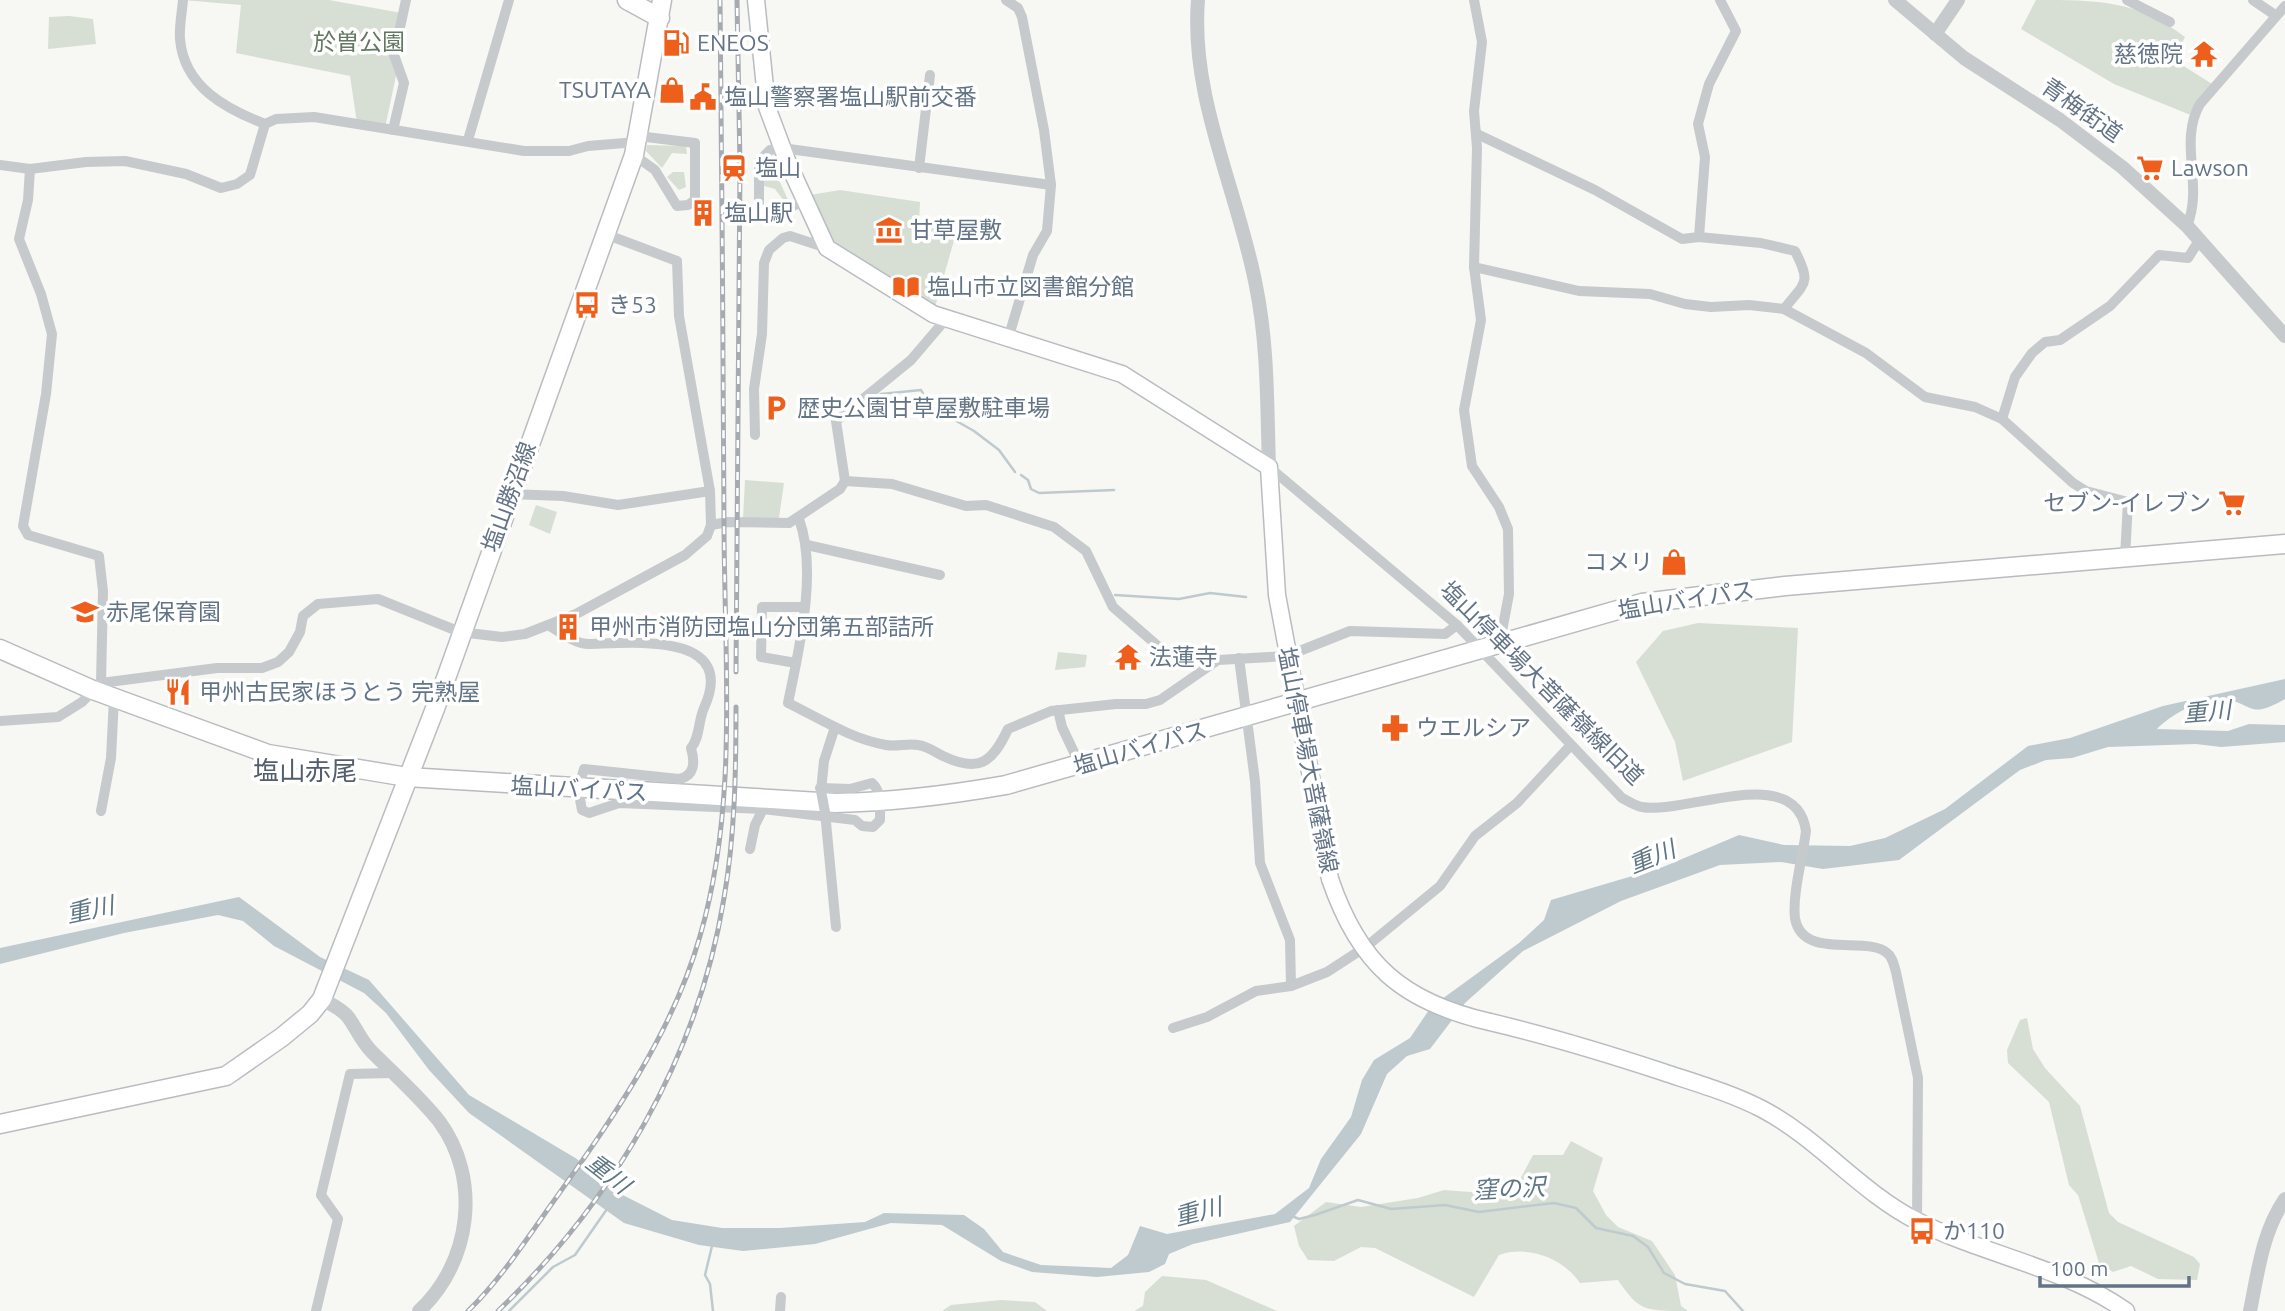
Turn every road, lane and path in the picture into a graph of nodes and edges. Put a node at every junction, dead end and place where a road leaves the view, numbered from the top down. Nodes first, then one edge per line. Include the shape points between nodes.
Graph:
1 (183, 0) edge
2 (406, 0) edge
3 (509, 0) edge
4 (628, 0) edge
5 (756, 0) edge
6 (1006, 0) edge
7 (1198, 0) edge
8 (1474, 0) edge
9 (1720, 0) edge
10 (1895, 0) edge
11 (1958, 0) edge
12 (2127, 0) edge
13 (2253, 0) edge
14 (2285, 6) edge
15 (661, 9) edge
16 (2275, 15) junction
17 (2170, 22) dead end
18 (1935, 34) junction
19 (930, 75) dead end
20 (265, 124) junction
21 (393, 130) junction
22 (1477, 134) junction
23 (468, 140) junction
24 (637, 144) junction
25 (782, 148) junction
26 (0, 165) edge
27 (919, 168) junction
28 (30, 169) junction
29 (1051, 186) junction
30 (805, 201) junction
31 (2187, 226) junction
32 (605, 234) junction
33 (1699, 237) junction
34 (2200, 239) junction
35 (827, 248) junction
36 (1474, 267) junction
37 (1784, 309) junction
38 (946, 319) junction
39 (2285, 336) edge
40 (1008, 339) junction
41 (2002, 419) junction
42 (755, 435) dead end
43 (1269, 467) junction
44 (845, 481) junction
45 (710, 491) junction
46 (509, 494) junction
47 (799, 519) junction
48 (711, 525) junction
49 (2285, 544) edge
50 (807, 545) junction
51 (2126, 557) junction
52 (940, 575) dead end
53 (803, 607) junction
54 (1457, 625) junction
55 (550, 626) junction
56 (460, 632) junction
57 (1500, 642) junction
58 (1480, 648) junction
59 (0, 649) edge
60 (1287, 656) junction
61 (1239, 658) junction
62 (1218, 660) junction
63 (796, 663) junction
64 (97, 687) junction
65 (114, 698) junction
66 (1297, 702) junction
67 (1058, 710) junction
68 (1247, 716) junction
69 (0, 721) edge
70 (835, 727) junction
71 (1570, 746) junction
72 (1080, 765) junction
73 (407, 777) junction
74 (579, 789) junction
75 (820, 790) junction
76 (880, 802) junction
77 (764, 808) junction
78 (101, 811) dead end
79 (825, 814) junction
80 (750, 849) dead end
81 (836, 926) dead end
82 (1291, 986) junction
83 (325, 992) junction
84 (1173, 1028) dead end
85 (392, 1073) junction
86 (0, 1124) edge
87 (2285, 1199) edge
88 (1917, 1221) junction
89 (781, 1297) dead end
90 (316, 1311) edge
91 (419, 1311) edge
92 (780, 1311) edge
93 (2126, 1311) edge
94 (2250, 1311) edge

1 - 20 street via 180,39 193,73 210,97
2 - 21 street via 394,55 404,83
3 - 23 street
4 - 15 main road
5 - 25 main road via 767,107
6 - 29 street via 1022,17
7 - 43 street via 1200,71 1260,308
8 - 22 street via 1482,42 1474,111
9 - 33 street via 1736,31 1709,84 1698,124 1705,157
10 - 18 street, 青梅街道
11 - 18 street
12 - 17 street
13 - 16 street
14 - 16 street
15 - 24 main road, 塩山勝沼線
16 - 31 street via 2193,116 2189,131 2194,203
18 - 31 street, 青梅街道 via 1997,81 2089,140
19 - 27 street
20 - 21 street via 314,117
20 - 28 street via 250,175 221,188 186,174 125,162
21 - 23 street
22 - 33 street via 1595,190 1682,239
22 - 36 street
23 - 24 street via 545,152
24 - 24 street via 695,143 695,200 677,206
24 - 32 main road, 塩山勝沼線
25 - 27 street
25 - 30 main road
25 - 30 street via 769,150 759,161 759,210 776,213
26 - 28 street
27 - 29 street
28 - 64 street via 19,239 52,334 23,526 28,535 99,556 103,591
29 - 40 street via 1047,231 1033,254
30 - 35 main road
31 - 34 street, 青梅街道
32 - 45 street via 677,261 679,316
32 - 46 main road, 塩山勝沼線
33 - 37 street via 1795,251 1806,273 1805,282
34 - 39 street, 青梅街道
34 - 41 street via 2188,258 2160,255 2110,306 2032,353 2015,377
35 - 38 main road
35 - 42 street via 790,236 769,250 754,389
36 - 37 street via 1579,291 1650,294 1711,307
36 - 57 street via 1481,320 1464,410 1472,466 1508,529 1509,594
37 - 41 street via 1866,353 1925,397 1975,407
38 - 40 main road
38 - 44 street via 911,360 836,421
40 - 43 main road via 1122,374
41 - 51 street via 2073,483 2101,497 2128,502
43 - 54 street, 塩山停車場大菩薩嶺線旧道
43 - 60 main road, 塩山停車場大菩薩嶺線 via 1277,594
44 - 47 street
44 - 62 street via 892,484 966,506 986,505 1054,527 1086,551 1113,607 1160,647 1175,656
45 - 46 street via 618,505
45 - 48 street
46 - 56 main road, 塩山勝沼線
47 - 48 street
47 - 50 street
48 - 55 street via 707,536 685,555
49 - 51 main road, 塩山バイパス
50 - 52 street
50 - 53 street via 809,577
51 - 57 main road, 塩山バイパス via 1709,593 1642,603
53 - 63 street
53 - 63 street via 762,607 761,657
54 - 58 street, 塩山停車場大菩薩嶺線旧道
54 - 60 street via 1445,634 1350,631
55 - 56 street via 502,637
55 - 74 street via 588,644 677,646 699,657 711,678 691,748 694,767 690,774 679,779 608,774 589,768 582,772
56 - 64 street via 378,599 318,604 303,616 289,652 270,665 167,673
56 - 73 main road, 塩山勝沼線
57 - 58 main road, 塩山バイパス
58 - 66 main road, 塩山バイパス
58 - 71 street, 塩山停車場大菩薩嶺線旧道
59 - 64 main road, 塩山バイパス
60 - 61 street
60 - 66 main road, 塩山停車場大菩薩嶺線
61 - 62 street
61 - 68 street
62 - 67 street via 1160,700
63 - 70 street via 788,703
64 - 65 main road, 塩山バイパス
64 - 69 street via 58,717
65 - 73 main road, 塩山バイパス via 268,754
65 - 78 street via 111,758
66 - 68 main road, 塩山バイパス
66 - 88 main road, 塩山停車場大菩薩嶺線, bridge via 1330,878 1352,934 1381,970 1427,1003 1457,1015 1608,1052 1762,1109
67 - 70 street via 1008,729 996,755 969,765 919,745 888,746
67 - 72 street
68 - 72 main road, 塩山バイパス
68 - 82 street via 1260,863 1290,940
70 - 75 street
71 - 82 street via 1517,803 1475,836 1440,886 1367,946 1327,972
71 - 88 street, 塩山停車場大菩薩嶺線旧道 via 1622,798 1642,807 1768,794 1784,798 1801,811 1806,831 1795,914 1799,928 1819,942 1882,950 1892,960 1903,997 1918,1078
72 - 76 main road, 塩山バイパス via 1006,785
73 - 74 main road, 塩山バイパス
73 - 83 main road, 塩山勝沼線
74 - 76 main road, 塩山バイパス
74 - 77 street via 580,807 585,812 619,803
75 - 76 street via 872,783
75 - 79 street, bridge
76 - 79 street via 880,820 873,827
77 - 79 street
77 - 80 street
79 - 81 street
82 - 84 street via 1256,991 1207,1017
83 - 85 street via 348,1017 361,1042
83 - 86 main road via 310,1014 226,1076
85 - 90 street via 350,1074 321,1195 338,1219
85 - 91 street via 444,1129 455,1151 467,1209 457,1255 440,1287
87 - 94 street via 2262,1249
88 - 93 main road, 塩山停車場大菩薩嶺線 via 2037,1267
89 - 92 street

